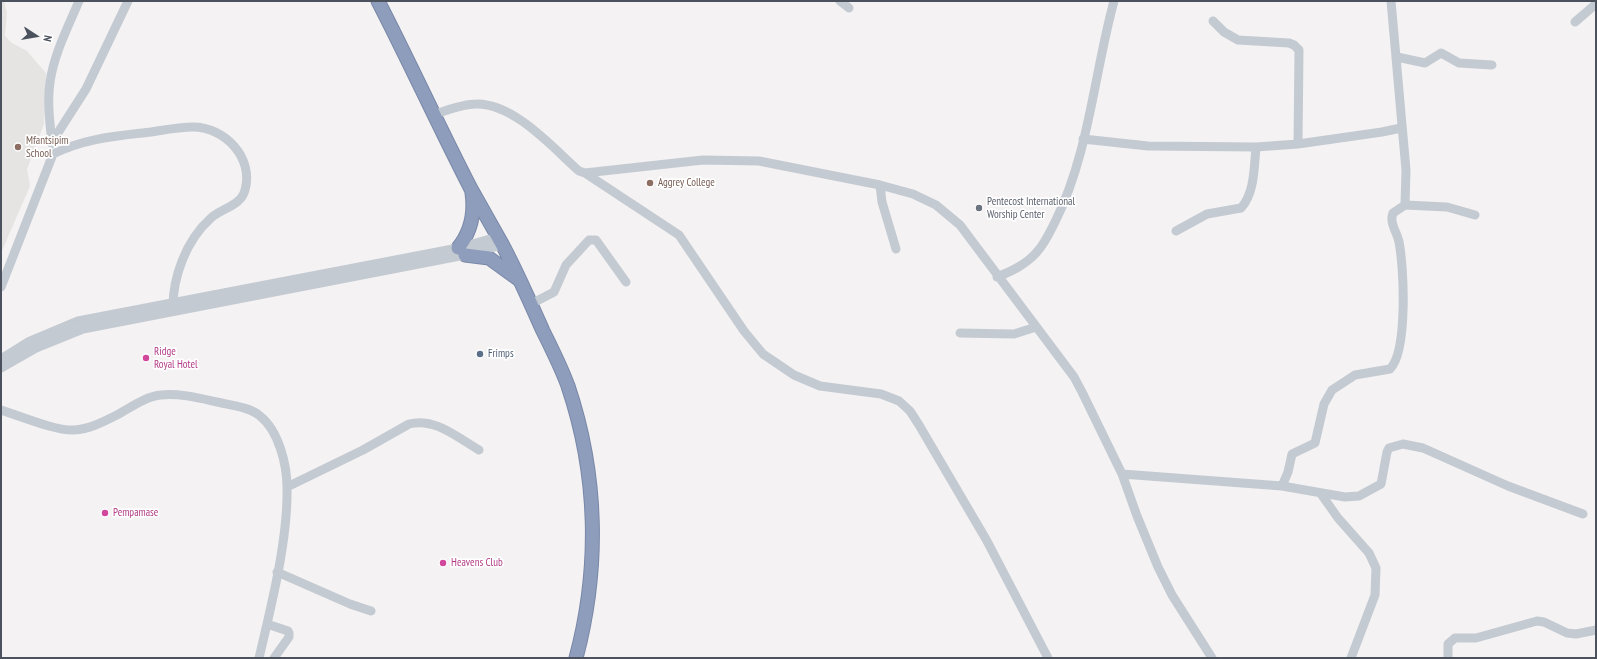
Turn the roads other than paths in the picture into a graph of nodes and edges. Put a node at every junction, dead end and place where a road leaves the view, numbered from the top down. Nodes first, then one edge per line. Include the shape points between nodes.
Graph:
1 (79, 1) edge
2 (128, 1) edge
3 (378, 1) edge
4 (840, 1) edge
5 (1114, 1) edge
6 (1391, 1) edge
7 (1596, 4) edge
8 (849, 8) dead end
9 (1213, 21) dead end
10 (1575, 22) dead end
11 (1397, 57) junction
12 (1492, 65) dead end
13 (435, 114) junction
14 (1401, 128) junction
15 (1083, 139) junction
16 (52, 142) junction
17 (1298, 144) junction
18 (1256, 147) junction
19 (53, 154) junction
20 (586, 173) junction
21 (880, 185) junction
22 (471, 188) junction
23 (1406, 205) junction
24 (1475, 215) dead end
25 (1176, 231) dead end
26 (500, 241) junction
27 (896, 249) dead end
28 (461, 251) junction
29 (997, 277) junction
30 (518, 279) junction
31 (626, 282) dead end
32 (1, 287) edge
33 (531, 304) junction
34 (173, 306) junction
35 (1036, 327) junction
36 (960, 333) dead end
37 (1, 359) edge
38 (1, 368) edge
39 (1, 410) edge
40 (479, 450) dead end
41 (1122, 474) junction
42 (1282, 486) junction
43 (287, 487) junction
44 (1321, 494) junction
45 (1583, 514) dead end
46 (277, 572) junction
47 (371, 611) dead end
48 (267, 624) junction
49 (1596, 630) edge
50 (259, 658) edge
51 (274, 658) edge
52 (576, 658) edge
53 (1048, 658) edge
54 (1212, 658) edge
55 (1351, 658) edge
56 (1448, 658) edge

1 - 16 street via 60,46 50,82 49,114
2 - 16 street via 86,89
3 - 13 highway
4 - 8 street
5 - 15 street
6 - 11 street
7 - 10 street
9 - 17 street via 1224,32 1238,40 1289,43 1300,50
11 - 12 street via 1424,63 1442,53 1459,63
11 - 14 street
13 - 20 street via 474,104 506,110 579,171
13 - 22 highway
14 - 17 street
14 - 23 street via 1406,170
15 - 18 street via 1148,146
15 - 29 street via 1064,202 1049,234 1025,264
16 - 19 street
17 - 18 street
18 - 25 street via 1251,187 1241,208 1207,214
19 - 32 street
19 - 34 street via 79,142 193,127 212,132 234,144 241,153 247,172 245,192 239,201 210,218 189,243
20 - 21 street via 703,160 735,160 770,162
20 - 53 street via 679,235 744,331 763,354 809,382 820,386 881,394 899,401 910,411 987,541
21 - 27 street via 882,202
21 - 29 street via 913,194 936,205 960,225
22 - 26 highway
22 - 28 highway via 472,217
23 - 24 street via 1447,207
23 - 42 street via 1392,216 1400,247 1402,297 1401,346 1395,364 1390,369 1350,377 1332,390 1324,404 1315,442 1312,446 1292,454
26 - 28 street
26 - 30 highway
28 - 30 highway via 489,258
28 - 34 street
29 - 35 street
30 - 33 highway
31 - 33 street via 596,240 589,240 566,265 554,292
33 - 52 highway via 567,385 582,434 590,474 593,526 591,582
34 - 37 street via 73,322 28,342
34 - 38 street via 76,331 36,348
35 - 36 street via 1014,334
35 - 41 street via 1082,392
39 - 43 street via 73,430 99,424 159,395 185,396 232,406 256,413 267,422 280,448
40 - 43 street via 435,424 417,422
41 - 42 street
41 - 54 street via 1158,567 1172,595
42 - 44 street
43 - 46 street
44 - 45 street via 1353,497 1377,488 1383,480 1389,448 1403,444 1423,448 1508,486
44 - 55 street via 1369,553 1376,568 1375,595
46 - 47 street
46 - 48 street
48 - 50 street
48 - 51 street via 288,631 289,634
49 - 56 street via 1576,634 1567,633 1544,622 1528,623 1476,638 1455,638 1448,644

